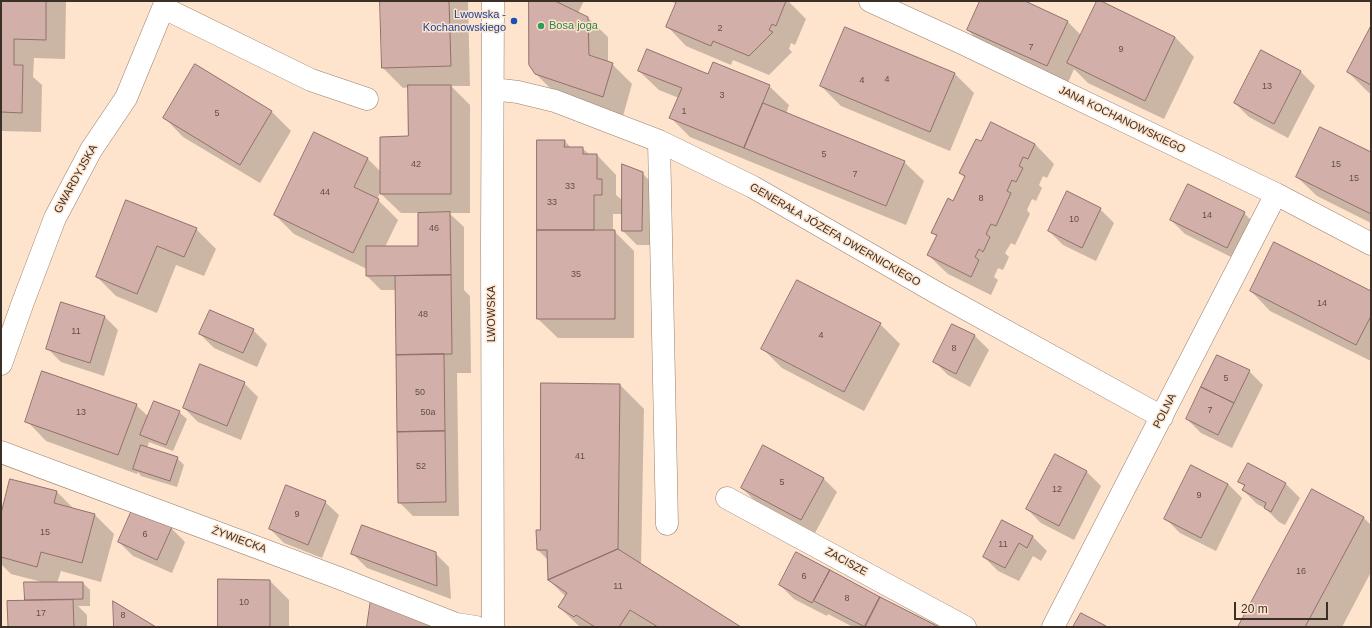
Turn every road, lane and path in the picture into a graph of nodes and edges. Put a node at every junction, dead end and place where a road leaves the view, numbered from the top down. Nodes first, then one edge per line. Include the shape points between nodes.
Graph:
1 (493, 1) edge
2 (870, 1) edge
3 (165, 4) edge
4 (493, 89) junction
5 (367, 99) dead end
6 (659, 141) junction
7 (1276, 194) junction
8 (1371, 244) edge
9 (1, 364) edge
10 (1162, 418) junction
11 (1, 452) edge
12 (727, 498) dead end
13 (667, 524) dead end
14 (476, 627) edge
15 (493, 627) edge
16 (965, 627) edge
17 (1053, 627) edge

1 - 4 street, LWOWSKA
2 - 7 street, JANA KOCHANOWSKIEGO
3 - 5 street via 311,80
3 - 9 street, GWARDYJSKA via 126,98 91,150 55,218
4 - 6 street, GENERAŁA JÓZEFA DWERNICKIEGO via 555,101
4 - 15 street, LWOWSKA
6 - 10 street, GENERAŁA JÓZEFA DWERNICKIEGO via 753,187
6 - 13 street
7 - 8 street, JANA KOCHANOWSKIEGO
7 - 10 street, POLNA
10 - 17 street, POLNA
11 - 14 street, ŻYWIECKA via 456,624
12 - 16 street, ZACISZE

